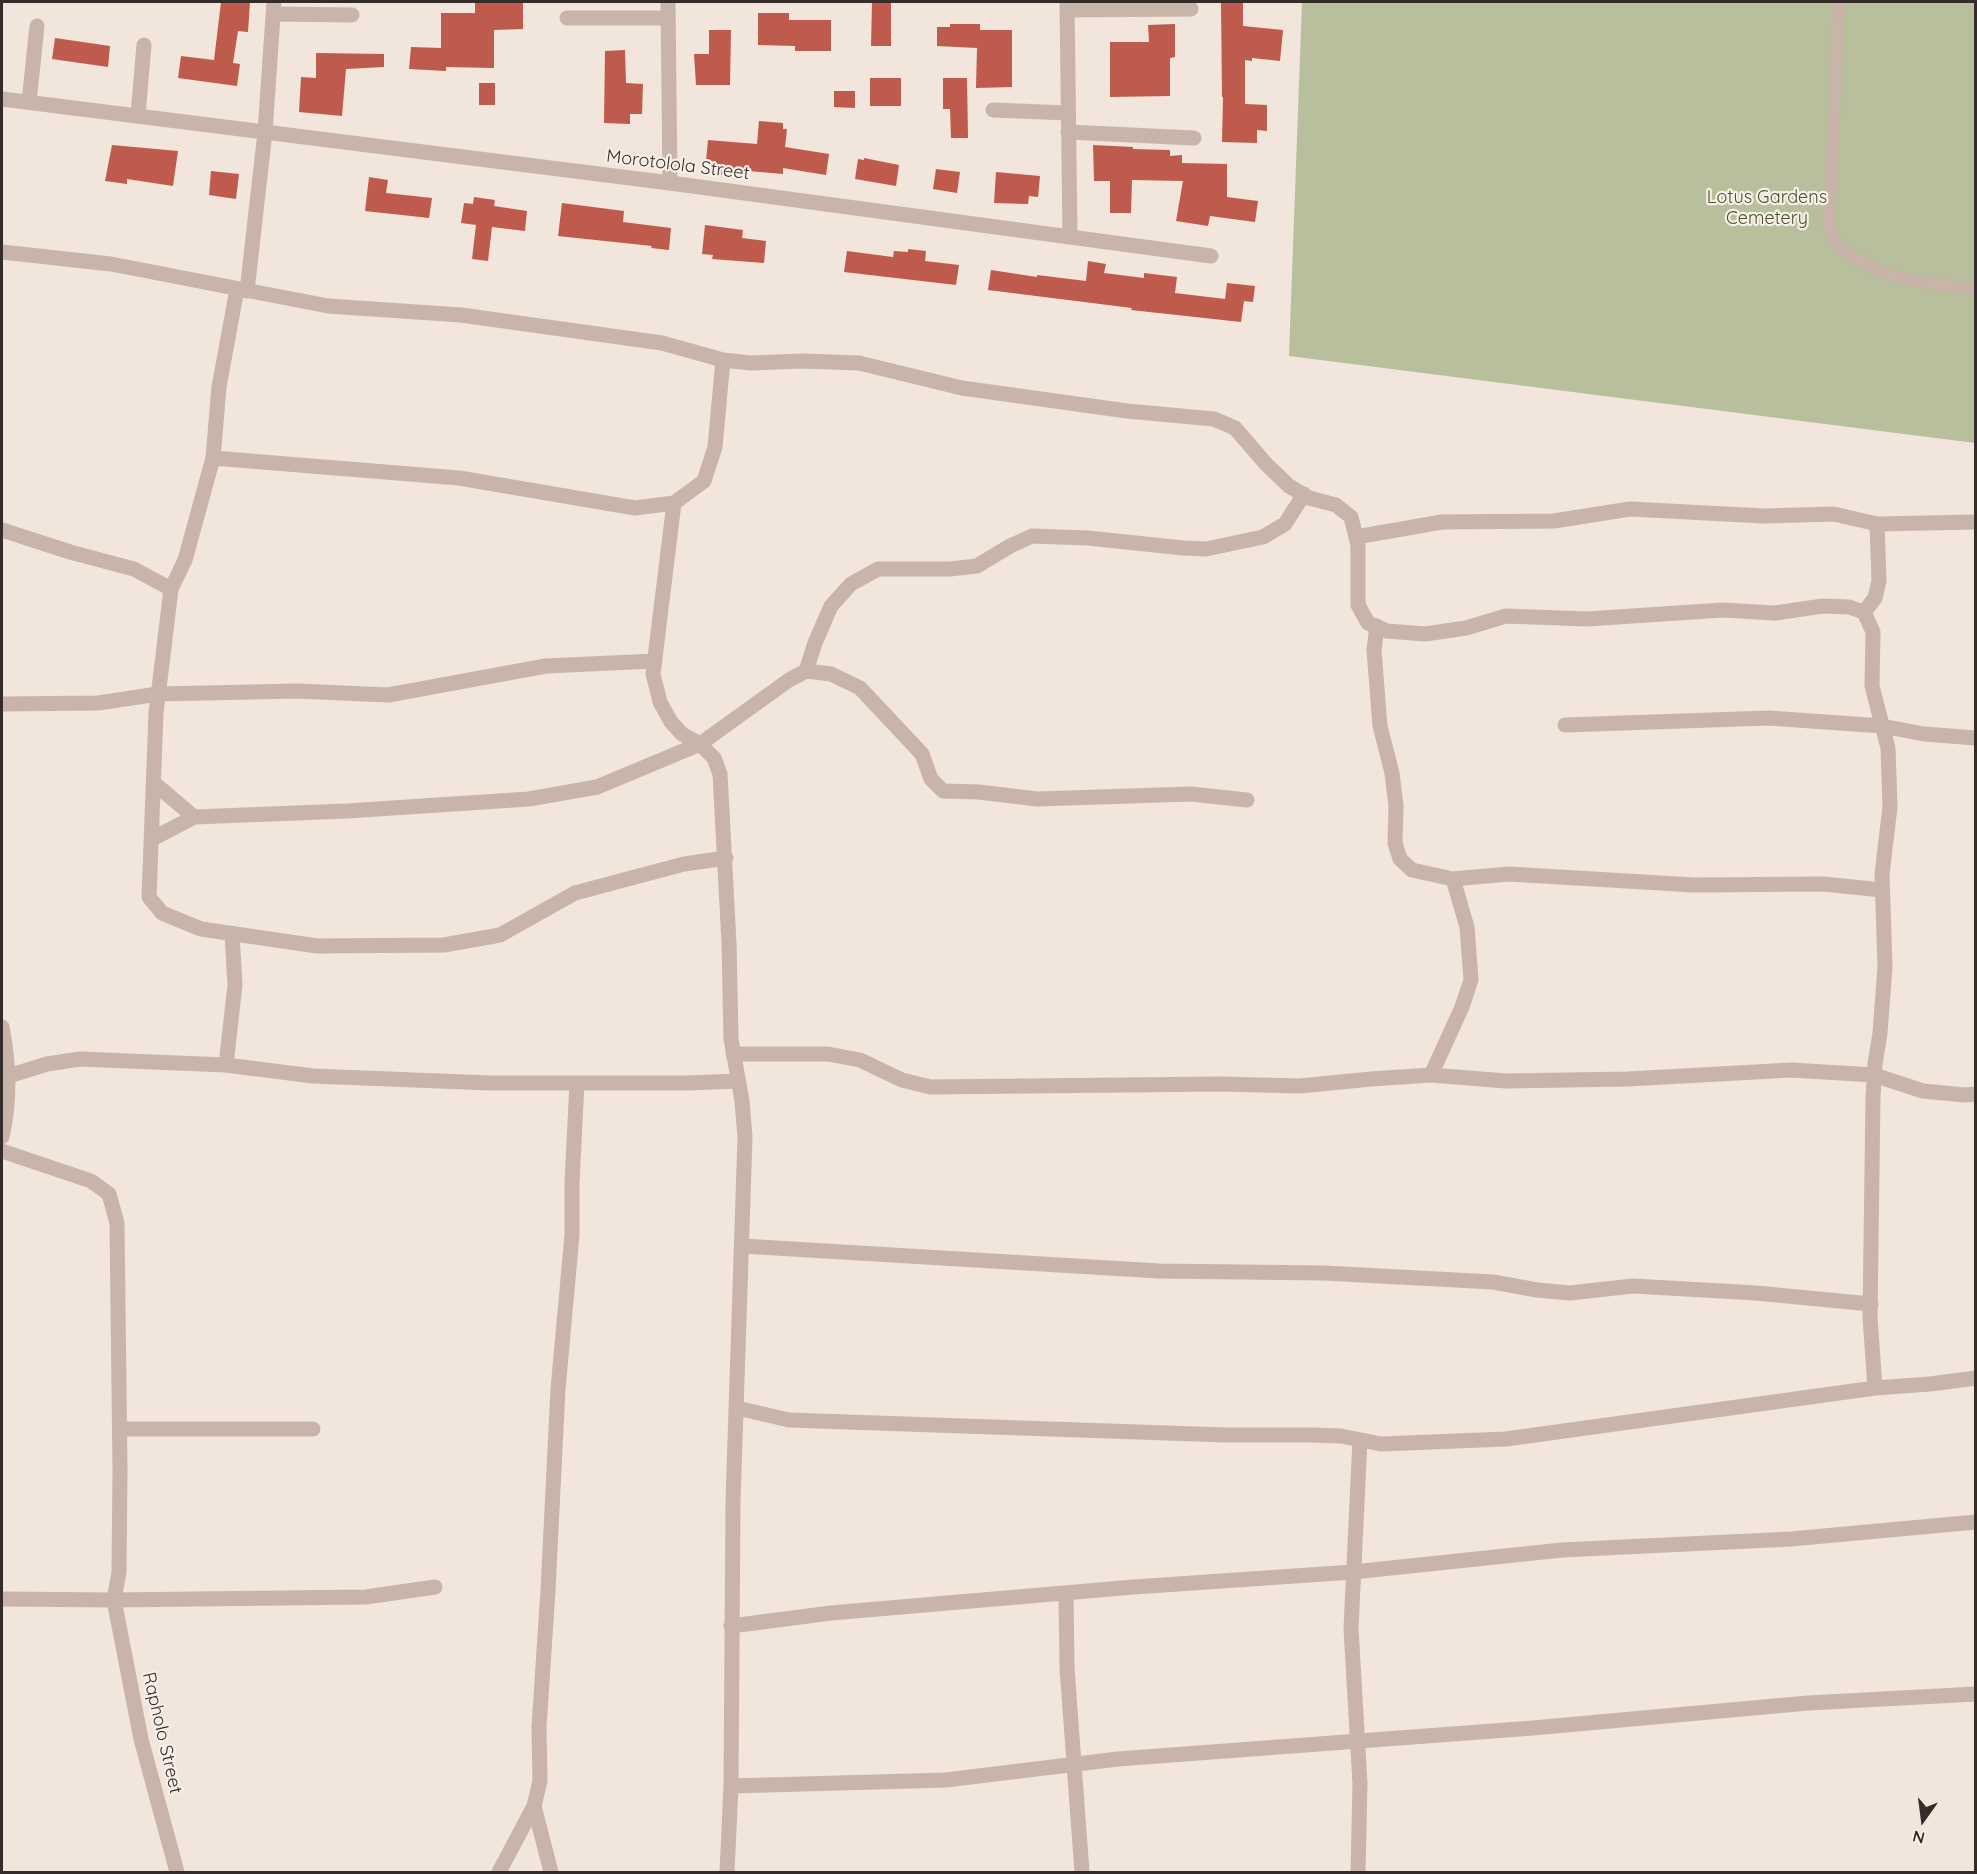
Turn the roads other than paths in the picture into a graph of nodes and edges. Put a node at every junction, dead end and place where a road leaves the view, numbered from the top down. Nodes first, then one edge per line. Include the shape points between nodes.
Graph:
1 (668, 2) edge
2 (1839, 2) edge
3 (1067, 6) edge
4 (274, 8) edge
5 (1191, 9) dead end
6 (352, 15) dead end
7 (567, 18) dead end
8 (668, 18) junction
9 (37, 26) dead end
10 (144, 45) dead end
11 (2, 99) edge
12 (29, 102) junction
13 (993, 110) dead end
14 (1068, 113) junction
15 (138, 115) junction
16 (265, 132) junction
17 (1068, 132) junction
18 (1194, 138) dead end
19 (670, 183) junction
20 (1070, 236) junction
21 (2, 252) edge
22 (1211, 256) dead end
23 (242, 290) junction
24 (1976, 290) edge
25 (723, 360) junction
26 (213, 458) junction
27 (1304, 494) junction
28 (674, 504) junction
29 (1976, 522) edge
30 (1877, 524) junction
31 (2, 530) edge
32 (1356, 537) junction
33 (171, 589) junction
34 (1864, 612) junction
35 (1377, 626) junction
36 (655, 661) junction
37 (806, 671) junction
38 (158, 694) junction
39 (2, 704) edge
40 (1565, 725) dead end
41 (1882, 726) junction
42 (1976, 738) edge
43 (700, 744) junction
44 (154, 783) junction
45 (1247, 800) dead end
46 (194, 817) junction
47 (152, 839) junction
48 (726, 858) junction
49 (1454, 879) junction
50 (1882, 890) junction
51 (232, 934) junction
52 (2, 1027) edge
53 (733, 1054) junction
54 (226, 1065) junction
55 (1431, 1075) junction
56 (1874, 1075) junction
57 (4, 1078) edge
58 (738, 1081) junction
59 (577, 1083) junction
60 (1976, 1094) edge
61 (2, 1137) edge
62 (2, 1151) edge
63 (742, 1246) junction
64 (1870, 1304) junction
65 (1976, 1378) edge
66 (1875, 1388) junction
67 (737, 1408) junction
68 (120, 1429) junction
69 (313, 1429) dead end
70 (1360, 1440) junction
71 (1976, 1522) edge
72 (1353, 1572) junction
73 (435, 1587) dead end
74 (1066, 1593) junction
75 (2, 1599) edge
76 (114, 1600) junction
77 (731, 1626) junction
78 (1976, 1695) edge
79 (1358, 1741) junction
80 (1073, 1764) junction
81 (731, 1786) junction
82 (534, 1806) junction
83 (177, 1872) edge
84 (499, 1872) edge
85 (551, 1872) edge
86 (727, 1872) edge
87 (1082, 1872) edge
88 (1358, 1872) edge

1 - 8 street
2 - 24 lane via 1829,226 1834,241 1877,270 1904,279
3 - 5 street
3 - 14 street
4 - 6 street
4 - 16 street
7 - 8 street
8 - 19 street
9 - 12 street
10 - 15 street
11 - 12 street, Morotolola Street
12 - 15 street, Morotolola Street
13 - 14 street
14 - 17 street
15 - 16 street, Morotolola Street
16 - 19 street, Morotolola Street
16 - 23 street
17 - 18 street
17 - 20 street
19 - 20 street, Morotolola Street
20 - 22 street, Morotolola Street
21 - 23 street via 111,264
23 - 25 street via 328,306 461,315 662,344
23 - 26 street via 219,387
25 - 27 street via 859,363 962,388 1214,419 1235,428 1289,486
25 - 28 street via 714,447 704,481
26 - 28 street via 459,478 635,508
26 - 33 street via 185,560
27 - 32 street via 1336,505 1351,518
27 - 37 street via 1285,524 1263,537 1206,549 1032,536 977,566 878,569 851,584 831,606
28 - 36 street
29 - 30 street
30 - 32 street via 1834,514 1764,516 1630,509 1554,521 1442,522
30 - 34 street via 1879,581 1875,598
31 - 33 street via 134,569
32 - 35 street via 1358,605 1368,623
33 - 38 street
34 - 35 street via 1823,606 1775,613 1723,610 1587,619 1506,616 1466,628 1425,634 1387,631
34 - 41 street via 1873,632 1872,686
35 - 49 street via 1374,650 1380,726 1392,773 1395,843 1400,859 1412,870
36 - 38 street via 546,666 387,695 297,691
36 - 43 street via 653,674 660,702 682,734
37 - 43 street
37 - 45 street via 831,674 860,688 922,754 931,779 943,791 1037,799 1191,794
38 - 39 street via 98,703
38 - 44 street
40 - 41 street via 1769,718
41 - 42 street
41 - 50 street via 1888,748 1890,807
43 - 46 street via 597,787 529,799
43 - 48 street via 714,758 720,774
44 - 46 street
44 - 47 street
46 - 47 street
47 - 51 street via 149,897 162,913 201,929
48 - 51 street via 684,864 575,893 500,935 444,945 317,946
48 - 53 street
49 - 50 street via 1509,874 1694,885 1823,884
49 - 55 street via 1467,927 1471,980
50 - 56 street via 1885,967
51 - 54 street via 235,985
52 - 57 street
53 - 55 street via 828,1054 860,1060 930,1088 1300,1086
53 - 58 street
54 - 57 street via 80,1059 47,1064
54 - 59 street via 313,1076
55 - 56 street via 1506,1081 1791,1070
56 - 60 street via 1923,1091
56 - 64 street
57 - 61 street via 7,1113
58 - 59 street
58 - 63 street via 745,1137
59 - 82 street via 572,1235 558,1389 539,1726 540,1781
62 - 68 street via 92,1181 109,1194 117,1223
63 - 64 street via 1159,1271 1324,1273 1493,1282 1570,1293 1633,1286
63 - 67 street
64 - 66 street
65 - 66 street
66 - 70 street via 1506,1439 1381,1444
67 - 70 street via 789,1420 1341,1436
67 - 77 street
68 - 69 street
68 - 76 street via 119,1572
70 - 72 street
71 - 72 street via 1791,1539 1562,1550
72 - 74 street
72 - 79 street via 1351,1628
73 - 76 street via 366,1597
74 - 77 street via 831,1613
74 - 80 street
75 - 76 street
76 - 83 street, Rapholo Street via 141,1739
77 - 81 street
78 - 79 street via 1808,1703
79 - 80 street
79 - 88 street
80 - 81 street via 946,1780
80 - 87 street
81 - 86 street
82 - 84 street
82 - 85 street

